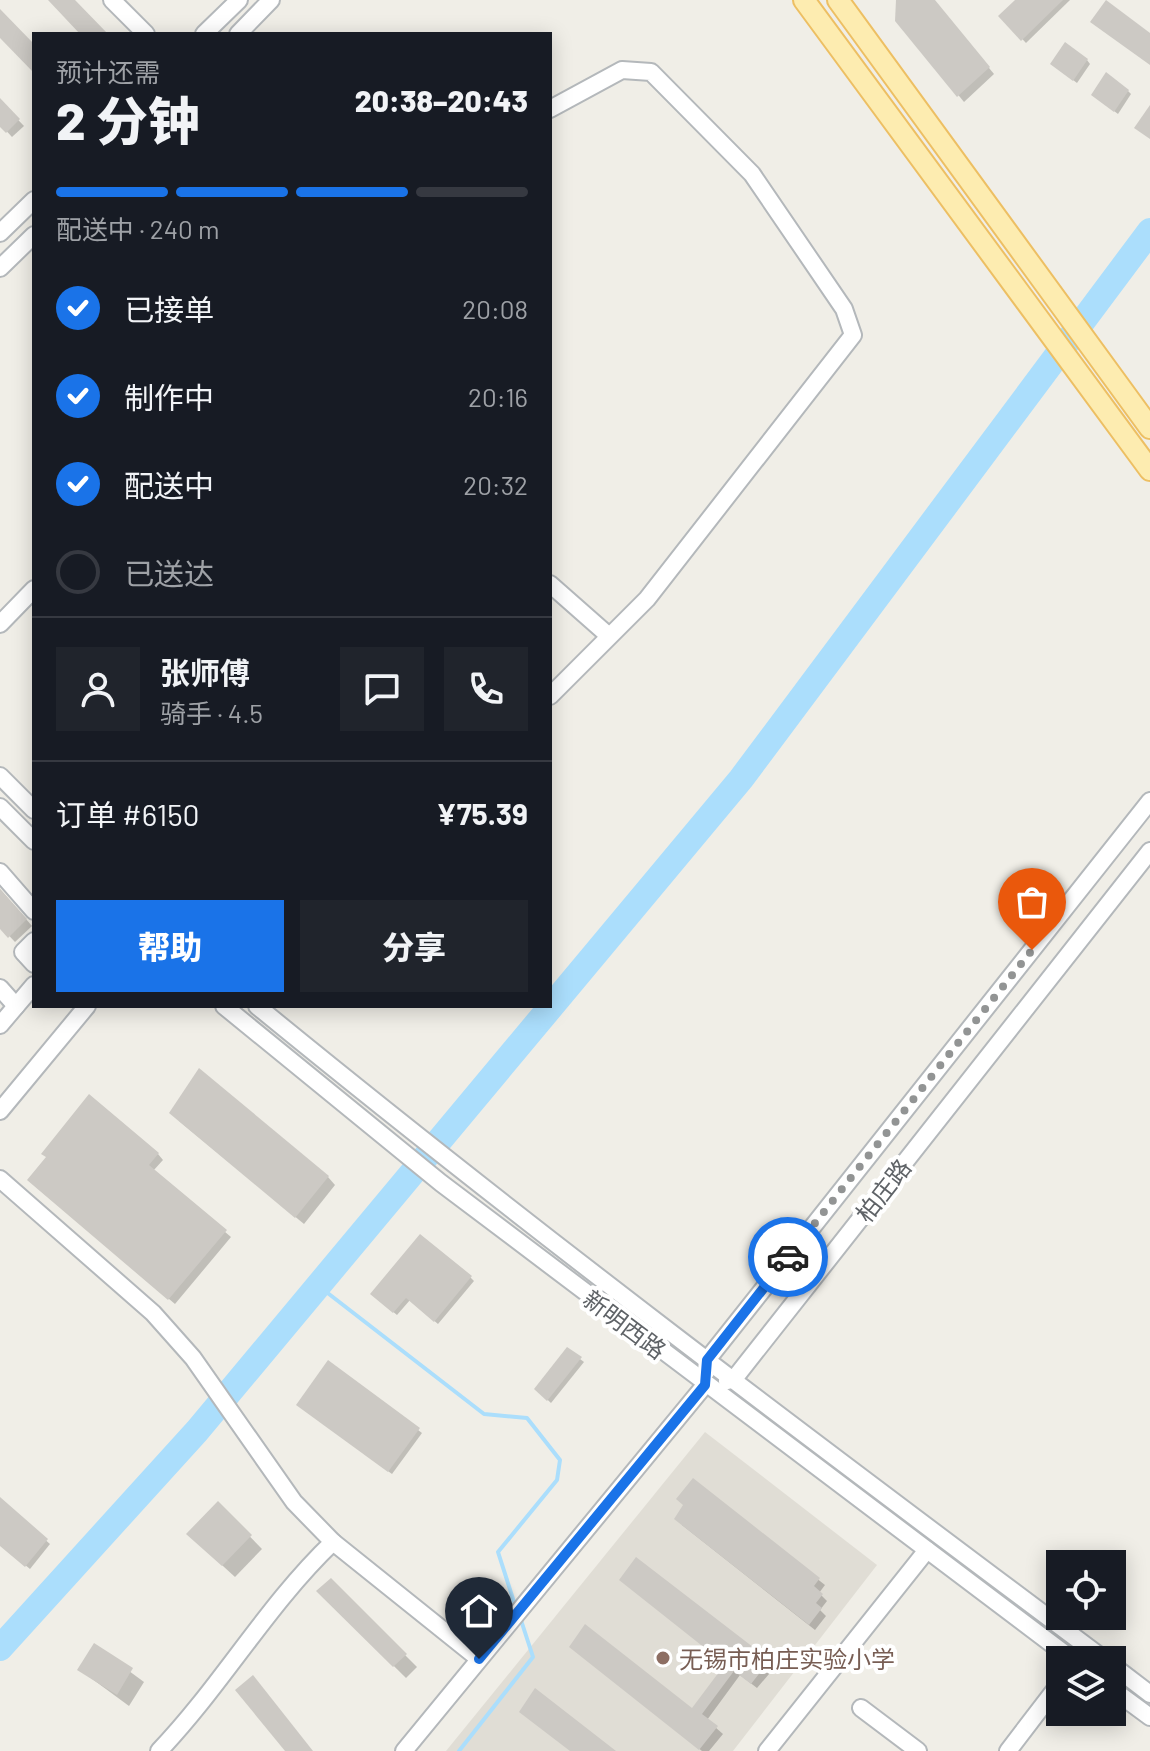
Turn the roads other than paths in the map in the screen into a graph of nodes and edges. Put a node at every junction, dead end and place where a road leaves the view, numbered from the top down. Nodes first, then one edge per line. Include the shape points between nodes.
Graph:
1 (112, 0) edge
2 (239, 0) edge
3 (271, 0) edge
4 (804, 0) edge
5 (838, 0) edge
6 (144, 32) edge
7 (206, 32) edge
8 (240, 32) edge
9 (552, 108) edge
10 (32, 202) edge
11 (0, 233) edge
12 (32, 237) edge
13 (0, 268) edge
14 (1150, 428) edge
15 (1150, 470) edge
16 (552, 586) edge
17 (32, 591) edge
18 (0, 624) edge
19 (609, 636) junction
20 (552, 694) edge
21 (0, 776) edge
22 (1150, 801) edge
23 (0, 807) edge
24 (32, 808) edge
25 (32, 839) edge
26 (1150, 851) edge
27 (0, 872) edge
28 (32, 909) edge
29 (32, 943) edge
30 (32, 962) edge
31 (32, 987) edge
32 (0, 988) edge
33 (16, 1006) junction
34 (85, 1008) edge
35 (226, 1008) edge
36 (259, 1008) edge
37 (0, 1025) edge
38 (0, 1111) edge
39 (0, 1179) edge
40 (707, 1360) junction
41 (734, 1379) junction
42 (705, 1385) junction
43 (333, 1542) junction
44 (927, 1550) junction
45 (1054, 1646) edge
46 (1086, 1646) edge
47 (479, 1659) junction
48 (1126, 1676) edge
49 (1150, 1694) edge
50 (1126, 1699) edge
51 (1046, 1701) edge
52 (861, 1708) dead end
53 (1150, 1717) edge
54 (159, 1751) edge
55 (404, 1751) edge
56 (767, 1751) edge
57 (918, 1751) edge
58 (1008, 1751) edge

1 - 6 street
2 - 7 street
3 - 8 street
4 - 15 main road
5 - 14 main road
9 - 19 street via 622,70 651,72 767,194 844,309 853,335 647,599
10 - 11 street
12 - 13 street
16 - 19 street
17 - 18 street
19 - 20 street
21 - 24 street
22 - 40 street, 柏庄路
23 - 25 street
26 - 41 street, 柏庄路
27 - 28 street
29 - 30 street via 23,952
31 - 33 street
32 - 33 street
33 - 37 street
34 - 38 street
35 - 42 street, 新明西路 via 441,1183
36 - 40 street, 新明西路
39 - 43 street via 153,1313 193,1358 294,1502
40 - 41 street, 新明西路
40 - 42 street
41 - 42 street
41 - 46 street, 新明西路
42 - 44 street, 新明西路
42 - 47 street
43 - 47 street
43 - 54 street via 262,1621 201,1708
44 - 45 street, 新明西路
44 - 56 street
47 - 55 street
48 - 49 street
50 - 53 street
51 - 58 street
52 - 57 street

